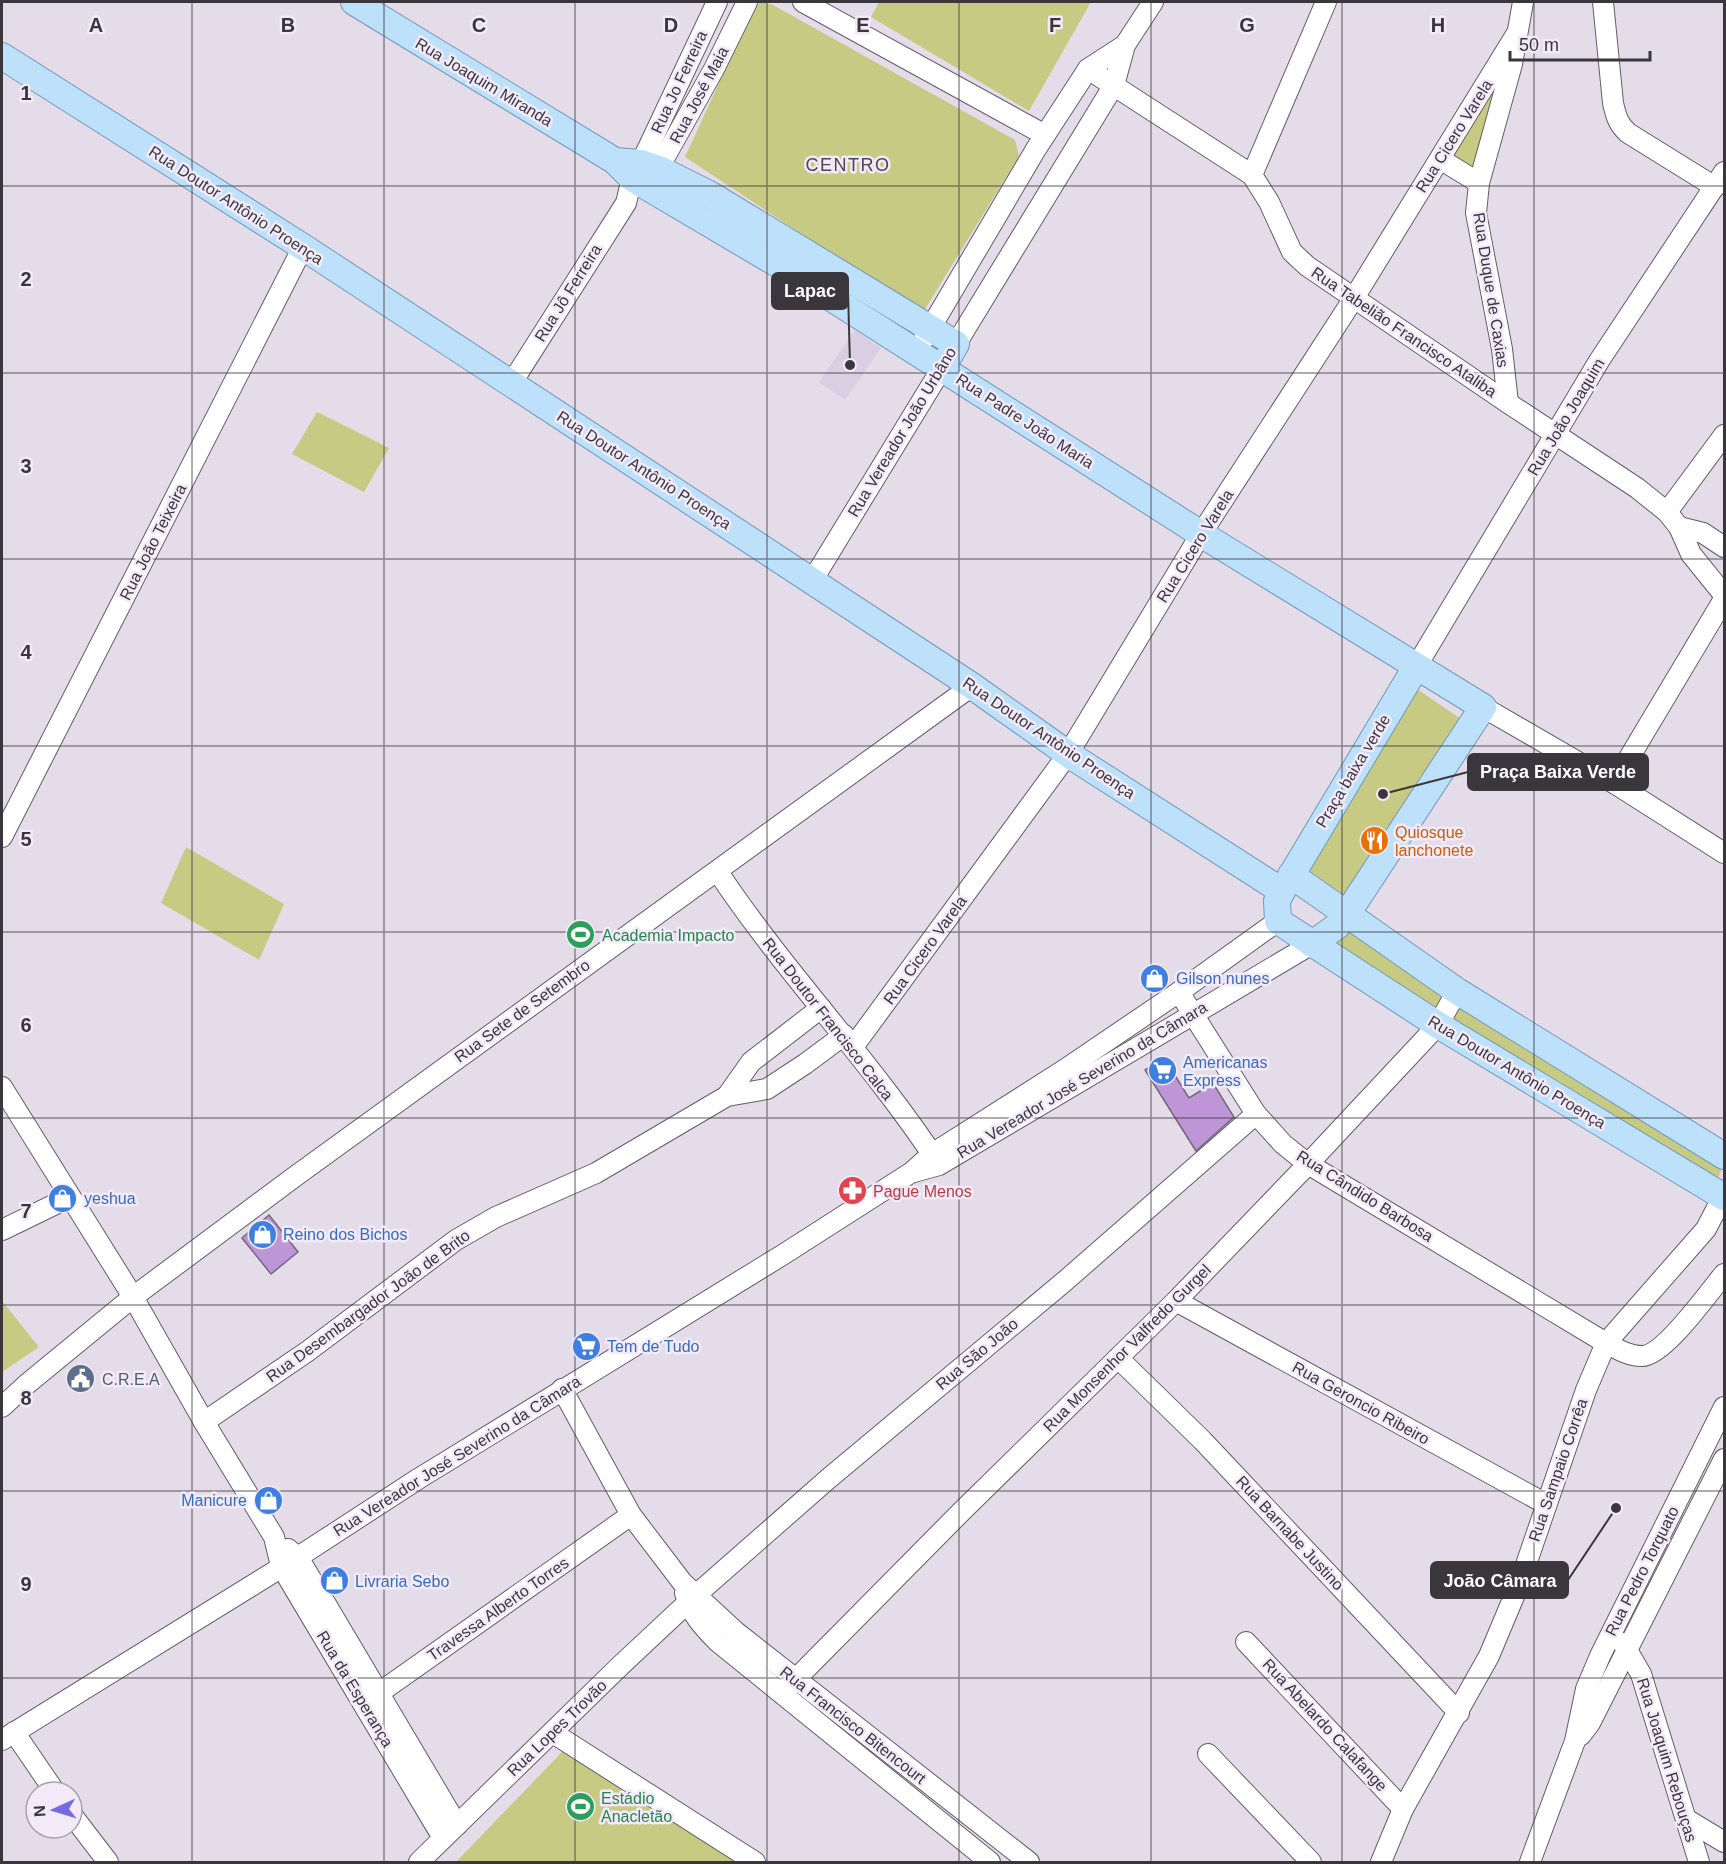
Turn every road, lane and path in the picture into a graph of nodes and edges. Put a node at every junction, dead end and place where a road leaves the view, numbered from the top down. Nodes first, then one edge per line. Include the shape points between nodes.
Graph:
1 (354, 2) edge
2 (717, 2) edge
3 (747, 2) edge
4 (804, 2) edge
5 (1153, 2) edge
6 (1326, 2) edge
7 (1523, 2) edge
8 (1603, 2) edge
9 (1517, 33) junction
10 (1125, 45) junction
11 (2, 56) edge
12 (1088, 69) junction
13 (1114, 85) junction
14 (1065, 107) junction
15 (1091, 124) junction
16 (1040, 142) junction
17 (1440, 159) junction
18 (1063, 167) junction
19 (639, 172) junction
20 (1252, 175) junction
21 (1720, 180) edge
22 (1479, 183) junction
23 (303, 247) junction
24 (792, 259) junction
25 (965, 267) junction
26 (992, 284) junction
27 (1354, 298) junction
28 (930, 328) junction
29 (956, 344) junction
30 (917, 351) junction
31 (942, 368) junction
32 (511, 384) junction
33 (1508, 403) junction
34 (1556, 434) junction
35 (1725, 435) edge
36 (1673, 520) junction
37 (1201, 534) junction
38 (1725, 547) edge
39 (812, 581) junction
40 (1725, 597) edge
41 (1416, 667) junction
42 (972, 686) junction
43 (1483, 707) junction
44 (1068, 754) junction
45 (1614, 783) junction
46 (2, 837) edge
47 (1725, 853) edge
48 (718, 872) junction
49 (1286, 883) junction
50 (1347, 914) junction
51 (1278, 921) junction
52 (1312, 944) junction
53 (1457, 991) junction
54 (1179, 992) junction
55 (821, 1008) junction
56 (1193, 1015) junction
57 (1438, 1025) junction
58 (848, 1041) junction
59 (1069, 1078) junction
60 (2, 1087) edge
61 (728, 1096) junction
62 (1257, 1114) junction
63 (1725, 1156) edge
64 (935, 1159) junction
65 (1308, 1164) junction
66 (70, 1197) junction
67 (1724, 1202) edge
68 (2, 1230) edge
69 (1725, 1274) edge
70 (133, 1297) junction
71 (1176, 1301) junction
72 (1606, 1343) junction
73 (1118, 1358) junction
74 (562, 1389) junction
75 (2, 1407) edge
76 (1725, 1407) edge
77 (204, 1422) junction
78 (1725, 1460) edge
79 (1546, 1504) junction
80 (631, 1515) junction
81 (289, 1561) junction
82 (689, 1593) junction
83 (1612, 1629) junction
84 (1246, 1642) dead end
85 (1628, 1649) junction
86 (788, 1686) junction
87 (372, 1698) junction
88 (1459, 1713) junction
89 (553, 1733) junction
90 (8, 1736) edge
91 (1575, 1741) junction
92 (1208, 1754) dead end
93 (45, 1780) edge
94 (1403, 1809) junction
95 (1686, 1819) junction
96 (84, 1831) edge
97 (450, 1831) junction
98 (1725, 1842) edge
99 (108, 1863) edge
100 (419, 1863) edge
101 (755, 1863) edge
102 (990, 1863) edge
103 (1029, 1863) edge
104 (1311, 1863) edge
105 (1381, 1863) edge
106 (1530, 1863) edge
107 (1699, 1863) edge

1 - 19 main road, Rua Joaquim Miranda
2 - 19 street, Rua Jo Ferreira
3 - 19 street, Rua José Maia
4 - 16 street
5 - 10 street
6 - 20 street
7 - 9 street, Rua Duque de Caxias
8 - 21 street via 1613,103 1621,126
9 - 17 street, Rua Cicero Varela
9 - 22 street, Rua Duque de Caxias
10 - 12 street
10 - 13 street, Rua Vereador João Urbâno
11 - 23 main road, Rua Doutor Antônio Proença
12 - 13 street, Rua Tabelião Francisco Ataliba
12 - 14 street, Rua Vereador João Urbâno
13 - 15 street, Rua Vereador João Urbâno
13 - 20 street, Rua Tabelião Francisco Ataliba
14 - 15 street
14 - 16 street, Rua Vereador João Urbâno
15 - 18 street, Rua Vereador João Urbâno
16 - 18 street
16 - 25 street, Rua Vereador João Urbâno
17 - 22 street
17 - 27 street, Rua Cicero Varela
18 - 26 street, Rua Vereador João Urbâno
19 - 24 main road, Rua Joaquim Miranda via 711,195
19 - 32 street, Rua Jô Ferreira via 626,203
20 - 27 street, Rua Tabelião Francisco Ataliba via 1292,252
21 - 34 street, Rua João Joaquim via 1599,361
22 - 33 street, Rua Duque de Caxias via 1476,213 1480,246 1500,338
23 - 32 main road, Rua Doutor Antônio Proença
23 - 46 street, Rua João Teixeira
24 - 28 main road
24 - 30 main road, Rua Padre João Maria
25 - 26 street
25 - 28 street, Rua Vereador João Urbâno
26 - 29 street, Rua Vereador João Urbâno
27 - 33 street, Rua Tabelião Francisco Ataliba
27 - 37 street, Rua Cicero Varela
28 - 29 main road
28 - 30 street, Rua Vereador João Urbâno
29 - 31 main road, Rua Vereador João Urbâno
30 - 31 main road, Rua Padre João Maria
31 - 37 main road, Rua Padre João Maria
31 - 39 street, Rua Vereador João Urbâno
32 - 39 main road, Rua Doutor Antônio Proença
33 - 34 street, Rua Tabelião Francisco Ataliba
34 - 36 street, Rua Tabelião Francisco Ataliba via 1637,488
34 - 41 street, Rua João Joaquim
35 - 36 street
36 - 38 street
36 - 40 street, Rua Tabelião Francisco Ataliba via 1691,554
37 - 41 main road, Rua Padre João Maria
37 - 44 street, Rua Cicero Varela
39 - 42 main road, Rua Doutor Antônio Proença
40 - 45 street
41 - 43 main road, Rua Padre João Maria
41 - 49 main road, Praça baixa verde
42 - 44 main road, Rua Doutor Antônio Proença
42 - 48 street, Rua Sete de Setembro
43 - 45 street
43 - 50 main road
44 - 49 main road, Rua Doutor Antônio Proença
44 - 58 street, Rua Cicero Varela
45 - 47 street
48 - 55 street, Rua Doutor Francisco Calca
48 - 70 street, Rua Sete de Setembro via 478,1042
49 - 50 main road
49 - 51 main road via 1277,901
50 - 52 main road
50 - 53 main road
51 - 52 main road
51 - 54 street, Rua Vereador José Severino da Câmara
52 - 56 street, Rua Vereador José Severino da Câmara
52 - 57 main road, Rua Doutor Antônio Proença
53 - 57 street, Rua Monsenhor Valfredo Gurgel
53 - 63 main road
54 - 56 street, Rua Cândido Barbosa
54 - 59 street, Rua Vereador José Severino da Câmara
55 - 58 street, Rua Doutor Francisco Calca
55 - 61 street, Rua Desembargador João de Brito via 751,1062
56 - 59 street, Rua Vereador José Severino da Câmara
56 - 62 street, Rua Cândido Barbosa
57 - 65 street, Rua Monsenhor Valfredo Gurgel
57 - 67 main road, Rua Doutor Antônio Proença
58 - 61 street, Rua Desembargador João de Brito via 767,1089
58 - 64 street, Rua Doutor Francisco Calca
59 - 64 street, Rua Vereador José Severino da Câmara
60 - 66 street, Rua da Esperança
61 - 77 street, Rua Desembargador João de Brito via 596,1173 496,1217 456,1240 309,1351
62 - 65 street, Rua Cândido Barbosa via 1283,1144
62 - 82 street, Rua São João via 1065,1281
64 - 74 street, Rua Vereador José Severino da Câmara
65 - 71 street, Rua Monsenhor Valfredo Gurgel
65 - 72 street, Rua Cândido Barbosa
66 - 68 street
66 - 70 street, Rua da Esperança
67 - 72 street, Rua Sampaio Corrêa via 1706,1229
69 - 72 street, Rua Cândido Barbosa via 1652,1354 1623,1352
70 - 75 street, Rua Sete de Setembro
70 - 77 street, Rua da Esperança
71 - 73 street, Rua Monsenhor Valfredo Gurgel
71 - 79 street, Rua Geroncio Ribeiro
72 - 79 street, Rua Sampaio Corrêa
73 - 86 street, Rua Monsenhor Valfredo Gurgel
73 - 88 street, Rua Barnabe Justino via 1203,1441
74 - 80 street, Rua Francisco Bitencourt
74 - 81 street, Rua Vereador José Severino da Câmara
76 - 83 street, Rua Pedro Torquato
77 - 81 street, Rua da Esperança
78 - 85 street, Rua Pedro Torquato
79 - 88 street, Rua Sampaio Corrêa via 1520,1582 1489,1656
80 - 82 street, Rua Francisco Bitencourt
80 - 87 street, Travessa Alberto Torres
81 - 87 street, Rua da Esperança
81 - 90 street, Rua Vereador José Severino da Câmara
82 - 86 street, Rua Francisco Bitencourt via 705,1630
82 - 89 street, Rua Lopes Trovão
83 - 85 street, Rua Joaquim Rebouças
83 - 91 street, Rua Pedro Torquato via 1586,1689
84 - 94 street, Rua Abelardo Calafange
85 - 91 street, Rua Pedro Torquato via 1590,1723
85 - 95 street, Rua Joaquim Rebouças via 1641,1674
86 - 102 street, Rua Francisco Bitencourt
86 - 103 street, Rua Francisco Bitencourt
87 - 97 street, Rua da Esperança
88 - 94 street, Rua Sampaio Corrêa
89 - 97 street, Rua Lopes Trovão
89 - 101 street
90 - 93 street
91 - 106 street, Rua Pedro Torquato
92 - 104 street
94 - 105 street, Rua Sampaio Corrêa
95 - 98 street
95 - 107 street, Rua Joaquim Rebouças
96 - 99 street
97 - 100 street, Rua Lopes Trovão

